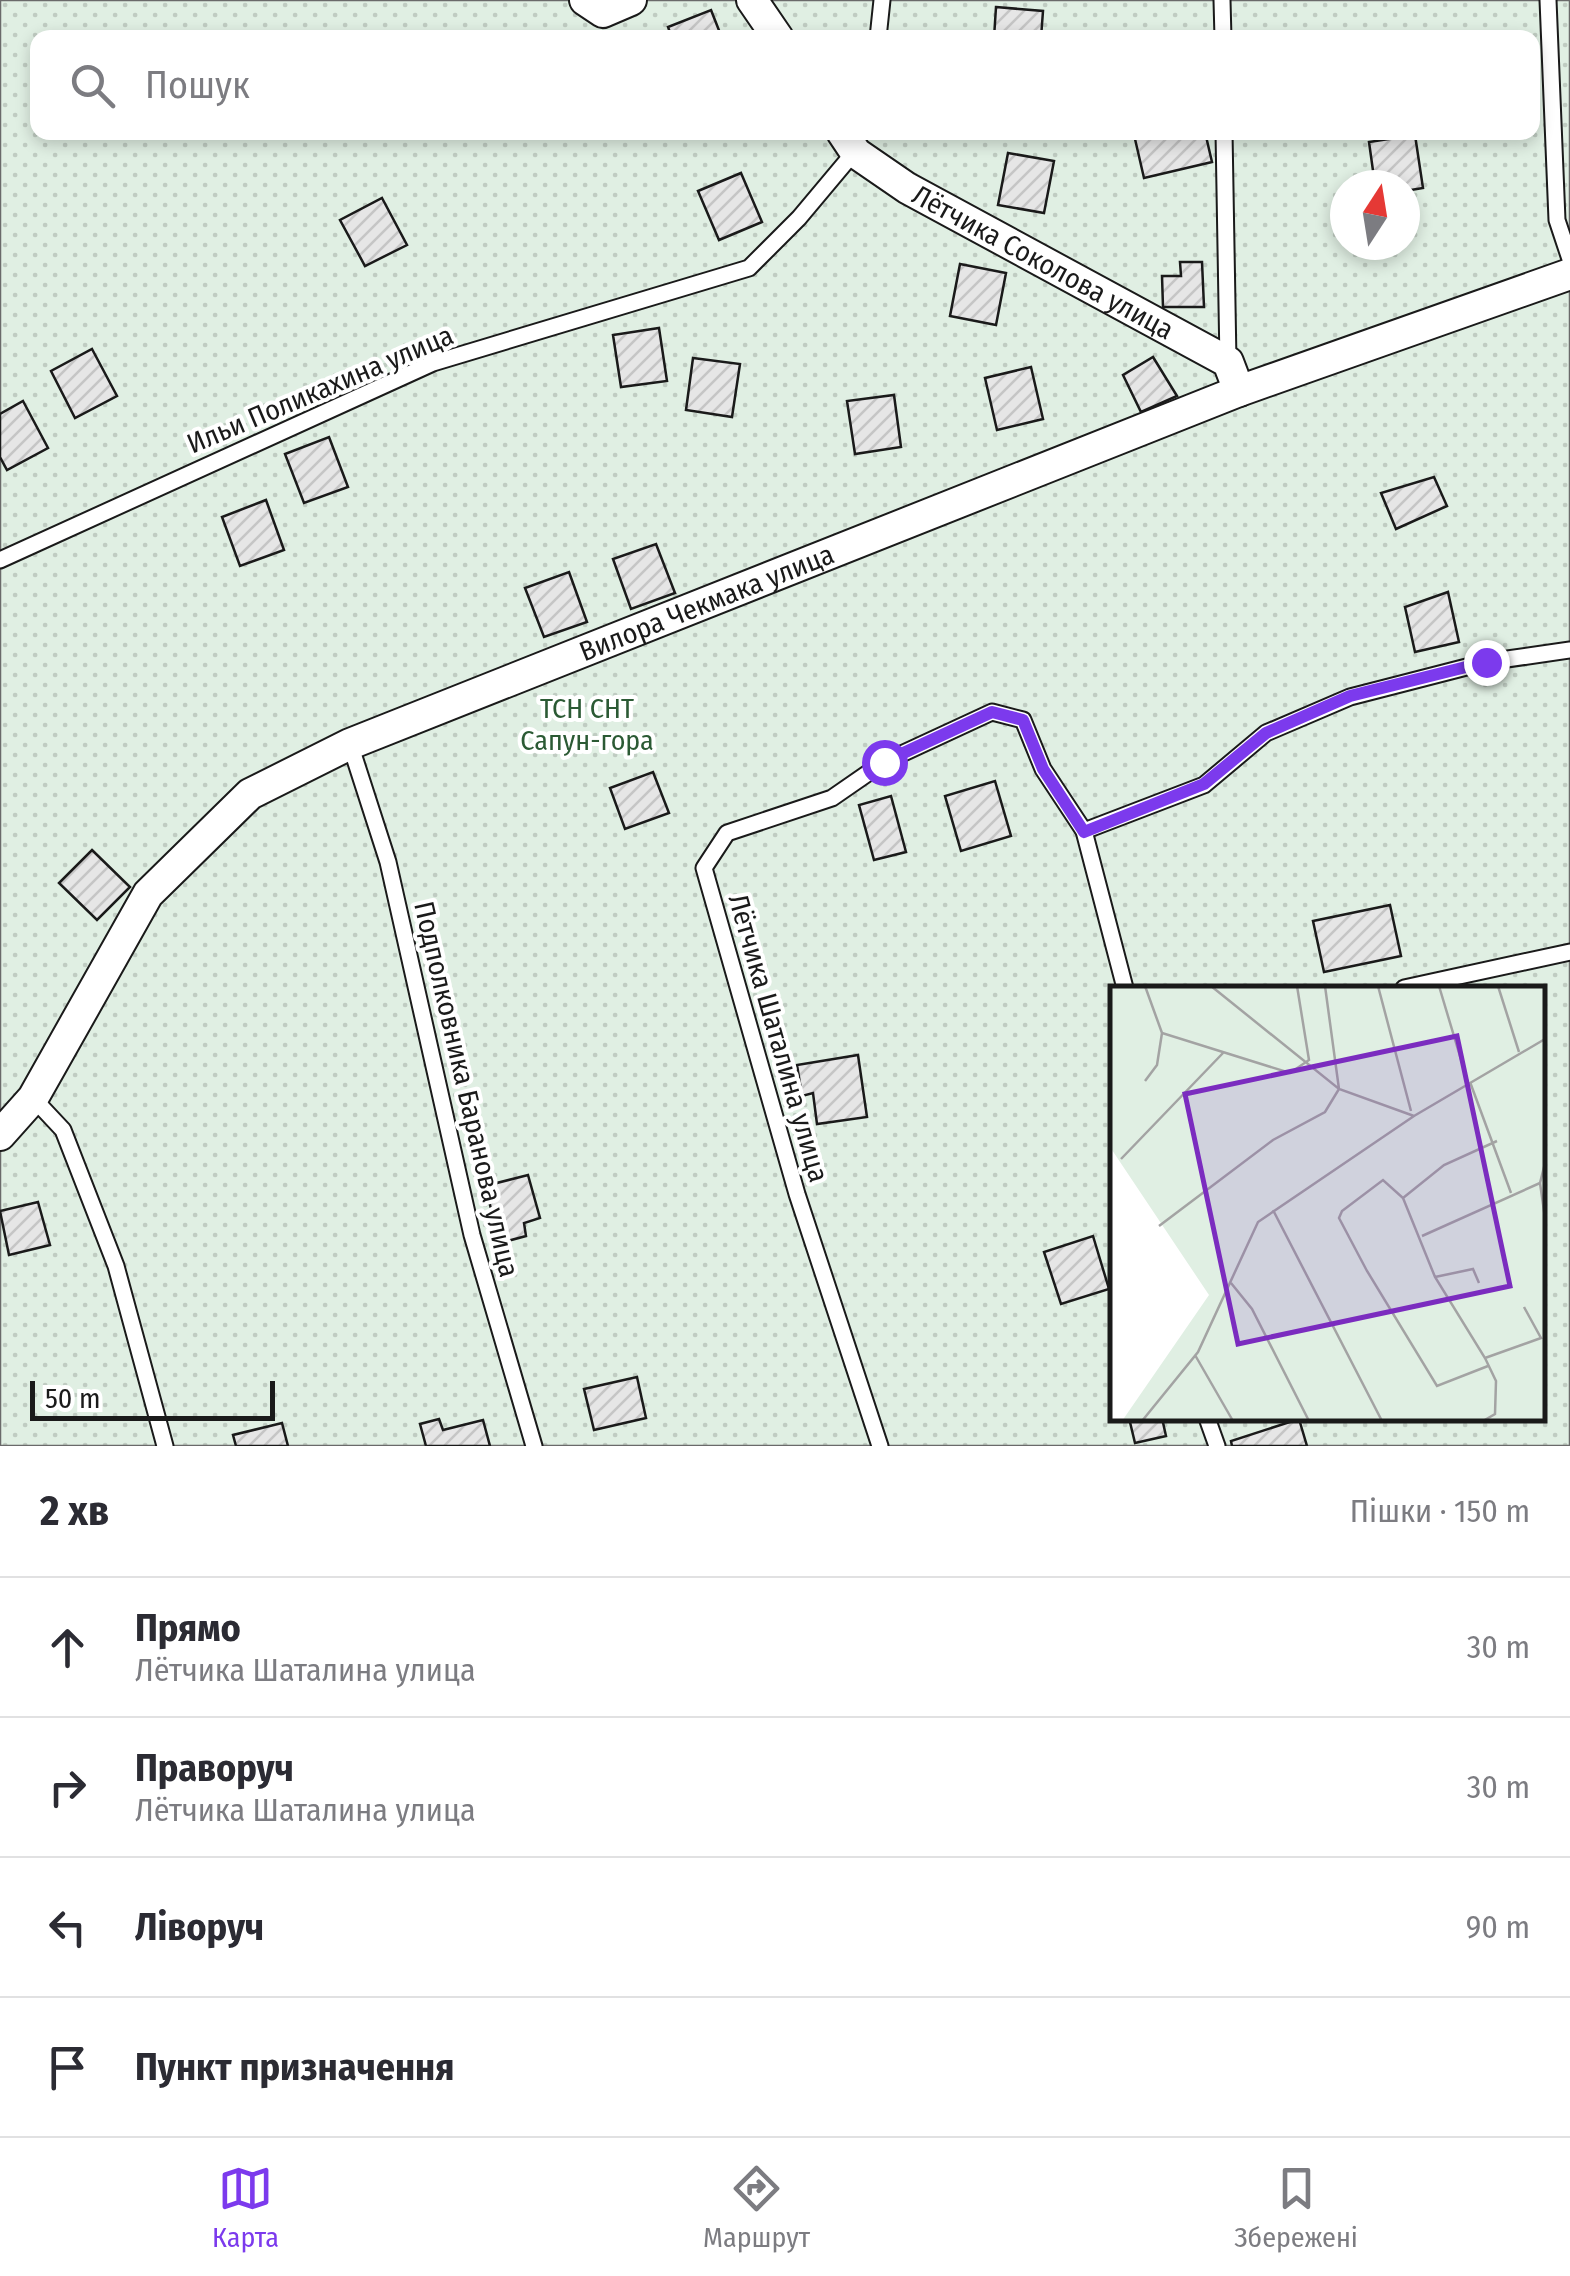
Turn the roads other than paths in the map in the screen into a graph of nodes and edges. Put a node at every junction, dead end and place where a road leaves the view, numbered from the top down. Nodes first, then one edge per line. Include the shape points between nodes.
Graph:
1 (585, 0) edge
2 (631, 0) edge
3 (752, 0) edge
4 (882, 0) edge
5 (1222, 0) edge
6 (1548, 0) edge
7 (773, 30) edge
8 (879, 30) edge
9 (1222, 30) edge
10 (851, 140) edge
11 (853, 140) edge
12 (1224, 140) edge
13 (1570, 259) edge
14 (1570, 274) edge
15 (1234, 376) junction
16 (0, 560) edge
17 (1570, 650) edge
18 (350, 744) junction
19 (1084, 832) junction
20 (1570, 952) edge
21 (1124, 986) edge
22 (1413, 986) edge
23 (33, 1098) junction
24 (0, 1136) edge
25 (1208, 1421) edge
26 (165, 1446) edge
27 (534, 1446) edge
28 (880, 1446) edge
29 (1217, 1446) edge

1 - 2 street via 603,12
3 - 7 street
4 - 8 lane
5 - 9 lane
6 - 13 lane via 1557,220
10 - 16 lane, Ильи Поликахина улица via 799,218 749,268 434,363
11 - 15 street, Лётчика Соколова улица via 908,188
12 - 15 lane
14 - 15 street, Вилора Чекмака улица
15 - 18 street, Вилора Чекмака улица
17 - 19 lane via 1486,662 1350,696 1266,733 1204,784
18 - 23 street, Вилора Чекмака улица via 250,794 148,894
18 - 27 lane, Подполковника Баранова улица via 388,862 472,1235
19 - 21 lane, Лётчика Шаталина улица
19 - 28 lane, Лётчика Шаталина улица via 1043,769 1023,720 992,712 884,762 832,798 727,833 704,868 798,1194
20 - 22 lane
23 - 24 street, Вилора Чекмака улица
23 - 26 lane via 63,1130 116,1266
25 - 29 lane

